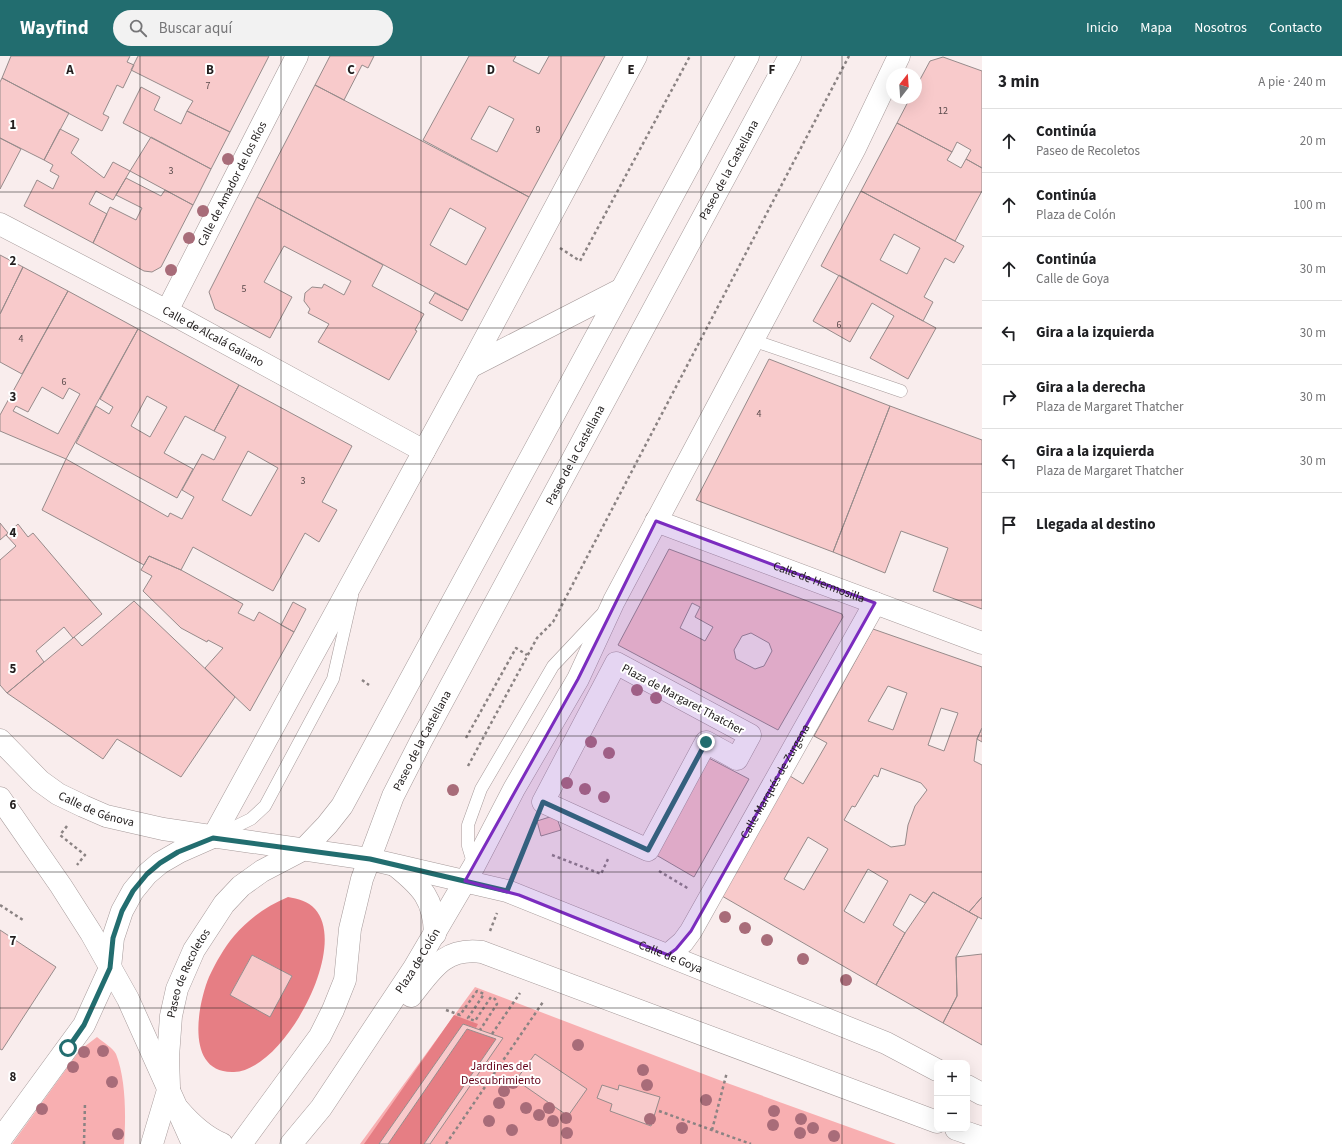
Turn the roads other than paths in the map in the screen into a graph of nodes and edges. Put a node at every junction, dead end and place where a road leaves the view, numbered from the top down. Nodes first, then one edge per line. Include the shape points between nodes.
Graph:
1 (297, 56) edge
2 (636, 56) edge
3 (748, 56) edge
4 (790, 56) edge
5 (899, 56) edge
6 (0, 224) edge
7 (620, 290) junction
8 (167, 311) junction
9 (752, 340) junction
10 (470, 367) junction
11 (901, 391) dead end
12 (424, 451) junction
13 (656, 521) junction
14 (359, 569) junction
15 (614, 601) junction
16 (875, 603) junction
17 (982, 643) edge
18 (0, 740) edge
19 (0, 798) edge
20 (543, 802) joint
21 (213, 838) junction
22 (304, 849) junction
23 (370, 859) junction
24 (396, 866) junction
25 (470, 874) junction
26 (435, 934) junction
27 (668, 955) junction
28 (110, 968) junction
29 (934, 1068) edge
30 (347, 1069) junction
31 (970, 1088) edge
32 (982, 1094) edge
33 (173, 1097) junction
34 (934, 1121) edge
35 (965, 1132) edge
36 (982, 1138) edge
37 (0, 1140) edge
38 (152, 1144) edge
39 (193, 1144) edge
40 (222, 1144) edge
41 (241, 1144) edge
42 (291, 1144) edge

1 - 8 main road, Calle de Amador de los Ríos
2 - 10 main road
3 - 7 main road
4 - 23 main road, Paseo de la Castellana via 421,741 393,796
5 - 9 main road via 855,148
6 - 8 main road, Calle de Alcalá Galiano
7 - 10 main road
7 - 22 main road via 342,806
8 - 12 main road, Calle de Alcalá Galiano
9 - 11 lane
9 - 13 main road
10 - 12 main road
12 - 14 main road
13 - 15 main road
13 - 16 main road, Calle de Hermosilla
14 - 21 main road
14 - 21 lane via 333,679 300,742 265,806 251,820
15 - 25 main road via 578,679 514,789
15 - 25 lane via 553,666 481,789 468,825
16 - 17 main road, Calle de Hermosilla
16 - 27 main road, Calle Marqués de Zurgena via 691,931
18 - 21 main road, Calle de Génova via 40,781 58,794 83,806 106,816 136,824
19 - 28 main road via 61,886
20 - 20 main road, Plaza de Margaret Thatcher via 648,850 706,742 737,759 750,735 616,663
21 - 22 main road, Plaza de Colón
21 - 28 main road, Plaza de Colón via 178,852 160,863 133,891 122,911 113,938
22 - 23 main road, Plaza de Colón
22 - 33 main road, Paseo de Recoletos via 262,871 241,886 224,904 194,950 177,988 171,1016 168,1057
23 - 24 main road, Plaza de Colón
23 - 41 main road via 355,901 345,980 333,1010 320,1036
24 - 25 main road, Calle de Goya
24 - 26 main road, Plaza de Colón via 414,880 428,898 435,918
25 - 26 main road
25 - 27 main road, Calle de Goya
26 - 30 main road, Plaza de Colón
27 - 29 main road, Calle de Goya via 886,1043
28 - 33 main road via 128,999
28 - 37 main road via 84,1025
30 - 34 main road, Plaza de Colón via 366,1051 438,962 454,953 468,950 482,952
30 - 42 main road, Plaza de Colón via 321,1108
31 - 32 main road
33 - 38 main road, Paseo de Recoletos
33 - 39 main road
33 - 40 main road via 187,1119
35 - 36 main road

